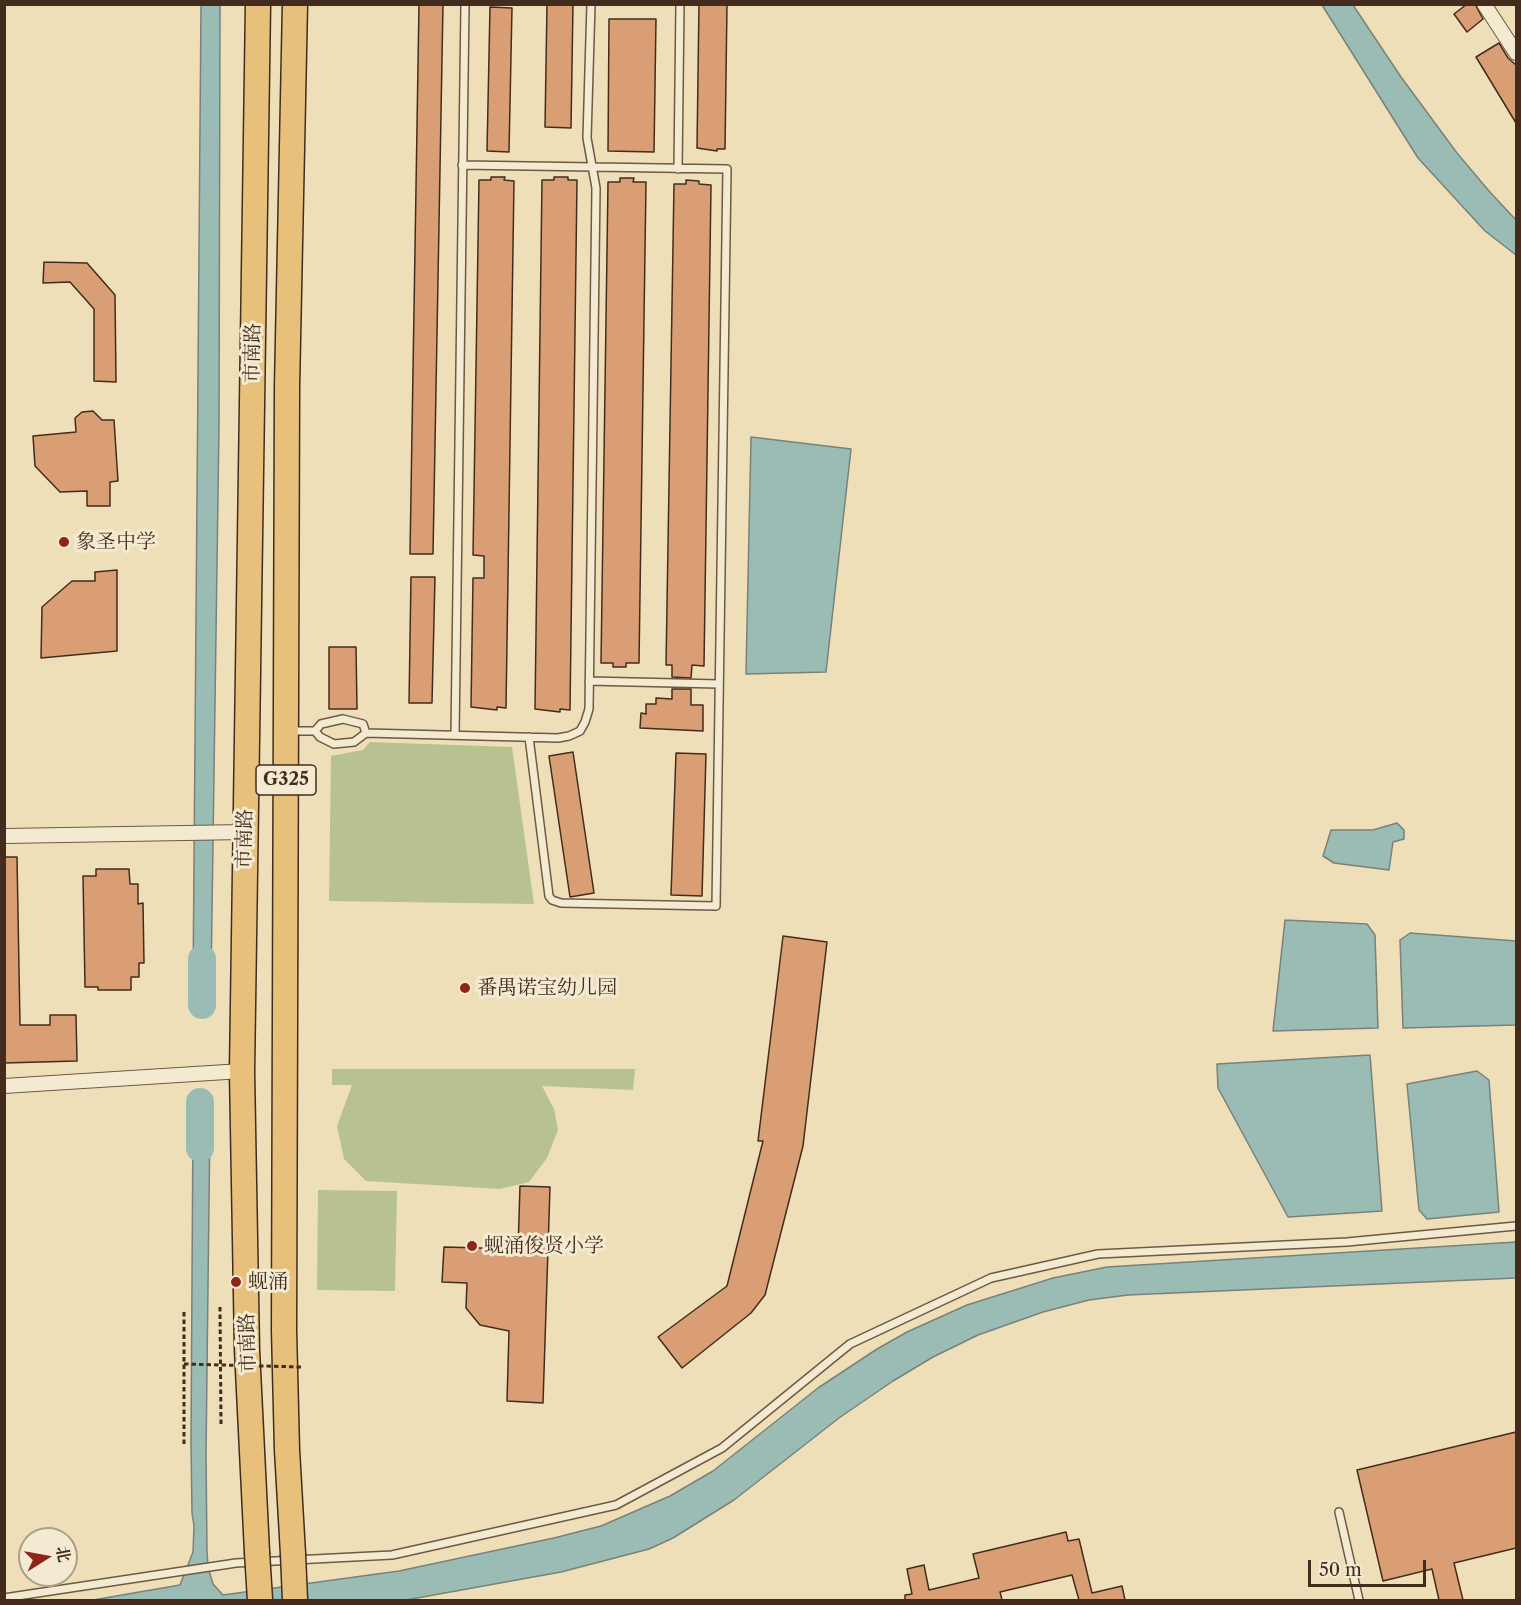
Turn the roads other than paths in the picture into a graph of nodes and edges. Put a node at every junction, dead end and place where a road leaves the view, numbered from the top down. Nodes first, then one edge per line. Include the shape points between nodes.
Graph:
1 (258, 4) edge
2 (295, 4) edge
3 (465, 4) edge
4 (591, 4) edge
5 (680, 4) edge
6 (1484, 4) edge
7 (1516, 53) edge
8 (462, 165) junction
9 (591, 167) junction
10 (678, 169) junction
11 (589, 681) junction
12 (719, 684) junction
13 (286, 731) junction
14 (315, 731) junction
15 (366, 733) junction
16 (455, 735) junction
17 (530, 737) junction
18 (245, 832) junction
19 (4, 836) edge
20 (242, 1071) junction
21 (4, 1086) edge
22 (1516, 1226) edge
23 (1340, 1512) dead end
24 (4, 1598) edge
25 (260, 1600) edge
26 (295, 1600) edge
27 (1359, 1600) edge

1 - 18 highway, 市南路 / G325
2 - 13 highway, 市南路 / G325 via 287,387
3 - 8 lane
4 - 9 lane via 587,138
5 - 10 lane
6 - 7 street
8 - 9 lane
8 - 16 lane
9 - 10 lane
9 - 11 lane via 596,188
10 - 12 lane via 727,170
11 - 12 lane
11 - 17 lane via 589,709 580,731 558,738
12 - 17 lane via 716,906 552,900
13 - 14 lane
13 - 26 highway, 市南路 / G325, bridge via 284,1330
14 - 15 lane via 334,744 354,742
14 - 15 lane via 321,724 343,719 363,724
15 - 16 lane
16 - 17 lane
18 - 19 street
18 - 20 highway, 市南路 / G325
20 - 21 street
20 - 25 highway, 市南路 / G325, bridge via 248,1350
22 - 24 lane via 1347,1242 1098,1254 991,1278 850,1344 722,1448 616,1505 392,1555 236,1563
23 - 27 lane

